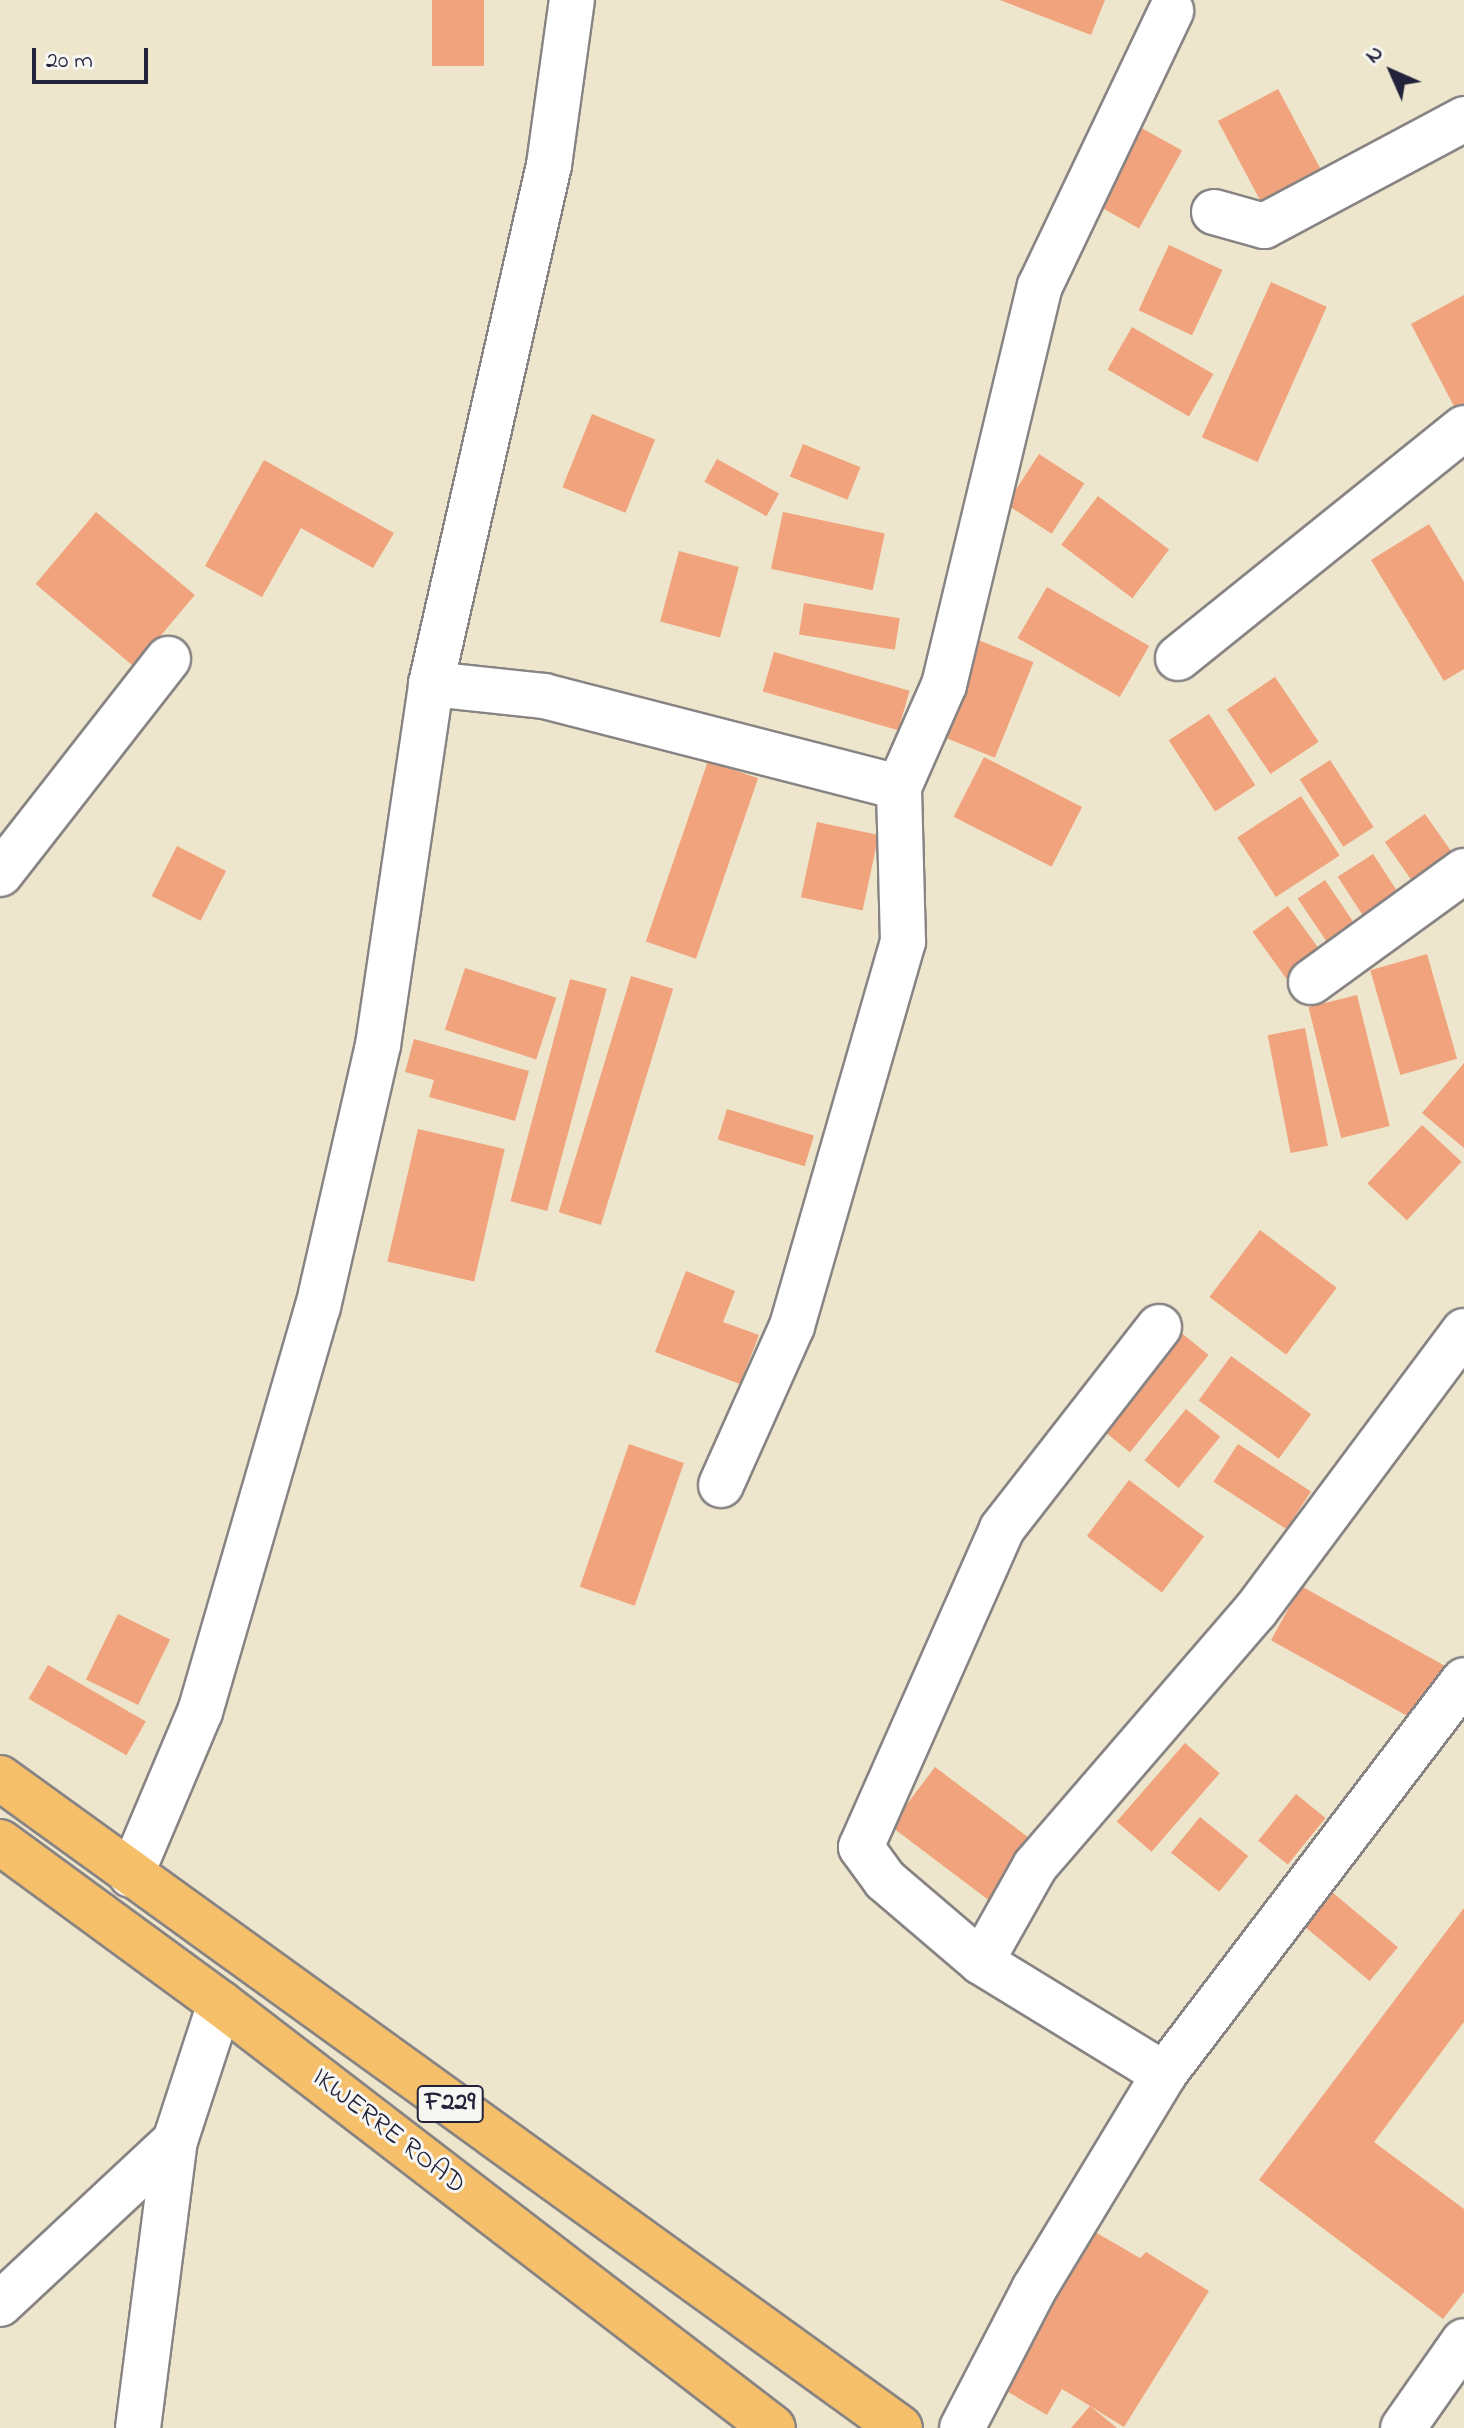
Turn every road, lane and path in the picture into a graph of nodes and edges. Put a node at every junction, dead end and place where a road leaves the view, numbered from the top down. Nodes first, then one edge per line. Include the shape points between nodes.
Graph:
1 (572, 0) edge
2 (1171, 11) dead end
3 (1464, 119) edge
4 (1214, 212) dead end
5 (1464, 428) edge
6 (1178, 658) dead end
7 (168, 659) dead end
8 (431, 684) junction
9 (899, 787) junction
10 (1464, 871) edge
11 (0, 874) edge
12 (1311, 982) dead end
13 (1159, 1327) dead end
14 (1464, 1331) edge
15 (721, 1485) dead end
16 (1464, 1680) edge
17 (0, 1778) edge
18 (0, 1842) edge
19 (131, 1875) junction
20 (981, 1962) junction
21 (220, 2003) junction
22 (1164, 2074) junction
23 (175, 2141) junction
24 (0, 2304) edge
25 (1464, 2341) edge
26 (138, 2428) edge
27 (773, 2428) edge
28 (900, 2428) edge
29 (962, 2428) edge
30 (1403, 2428) edge

1 - 8 street via 549,165
2 - 9 street via 1040,286 944,685
3 - 4 street via 1264,226
5 - 6 street
7 - 11 street
8 - 9 street via 544,696
8 - 19 street via 378,1045 318,1307 200,1712
9 - 15 street via 903,942 792,1326
10 - 12 street
13 - 20 street via 1002,1529 861,1847 885,1880
14 - 20 street via 1256,1610 1035,1866
16 - 22 street
17 - 19 main road, F229
18 - 21 main road, IKWERRE ROAD / F229
19 - 28 main road, F229
20 - 22 street
21 - 23 street
21 - 27 main road, IKWERRE ROAD / F229
22 - 29 street via 1034,2289
23 - 24 street
23 - 26 street
25 - 30 street

